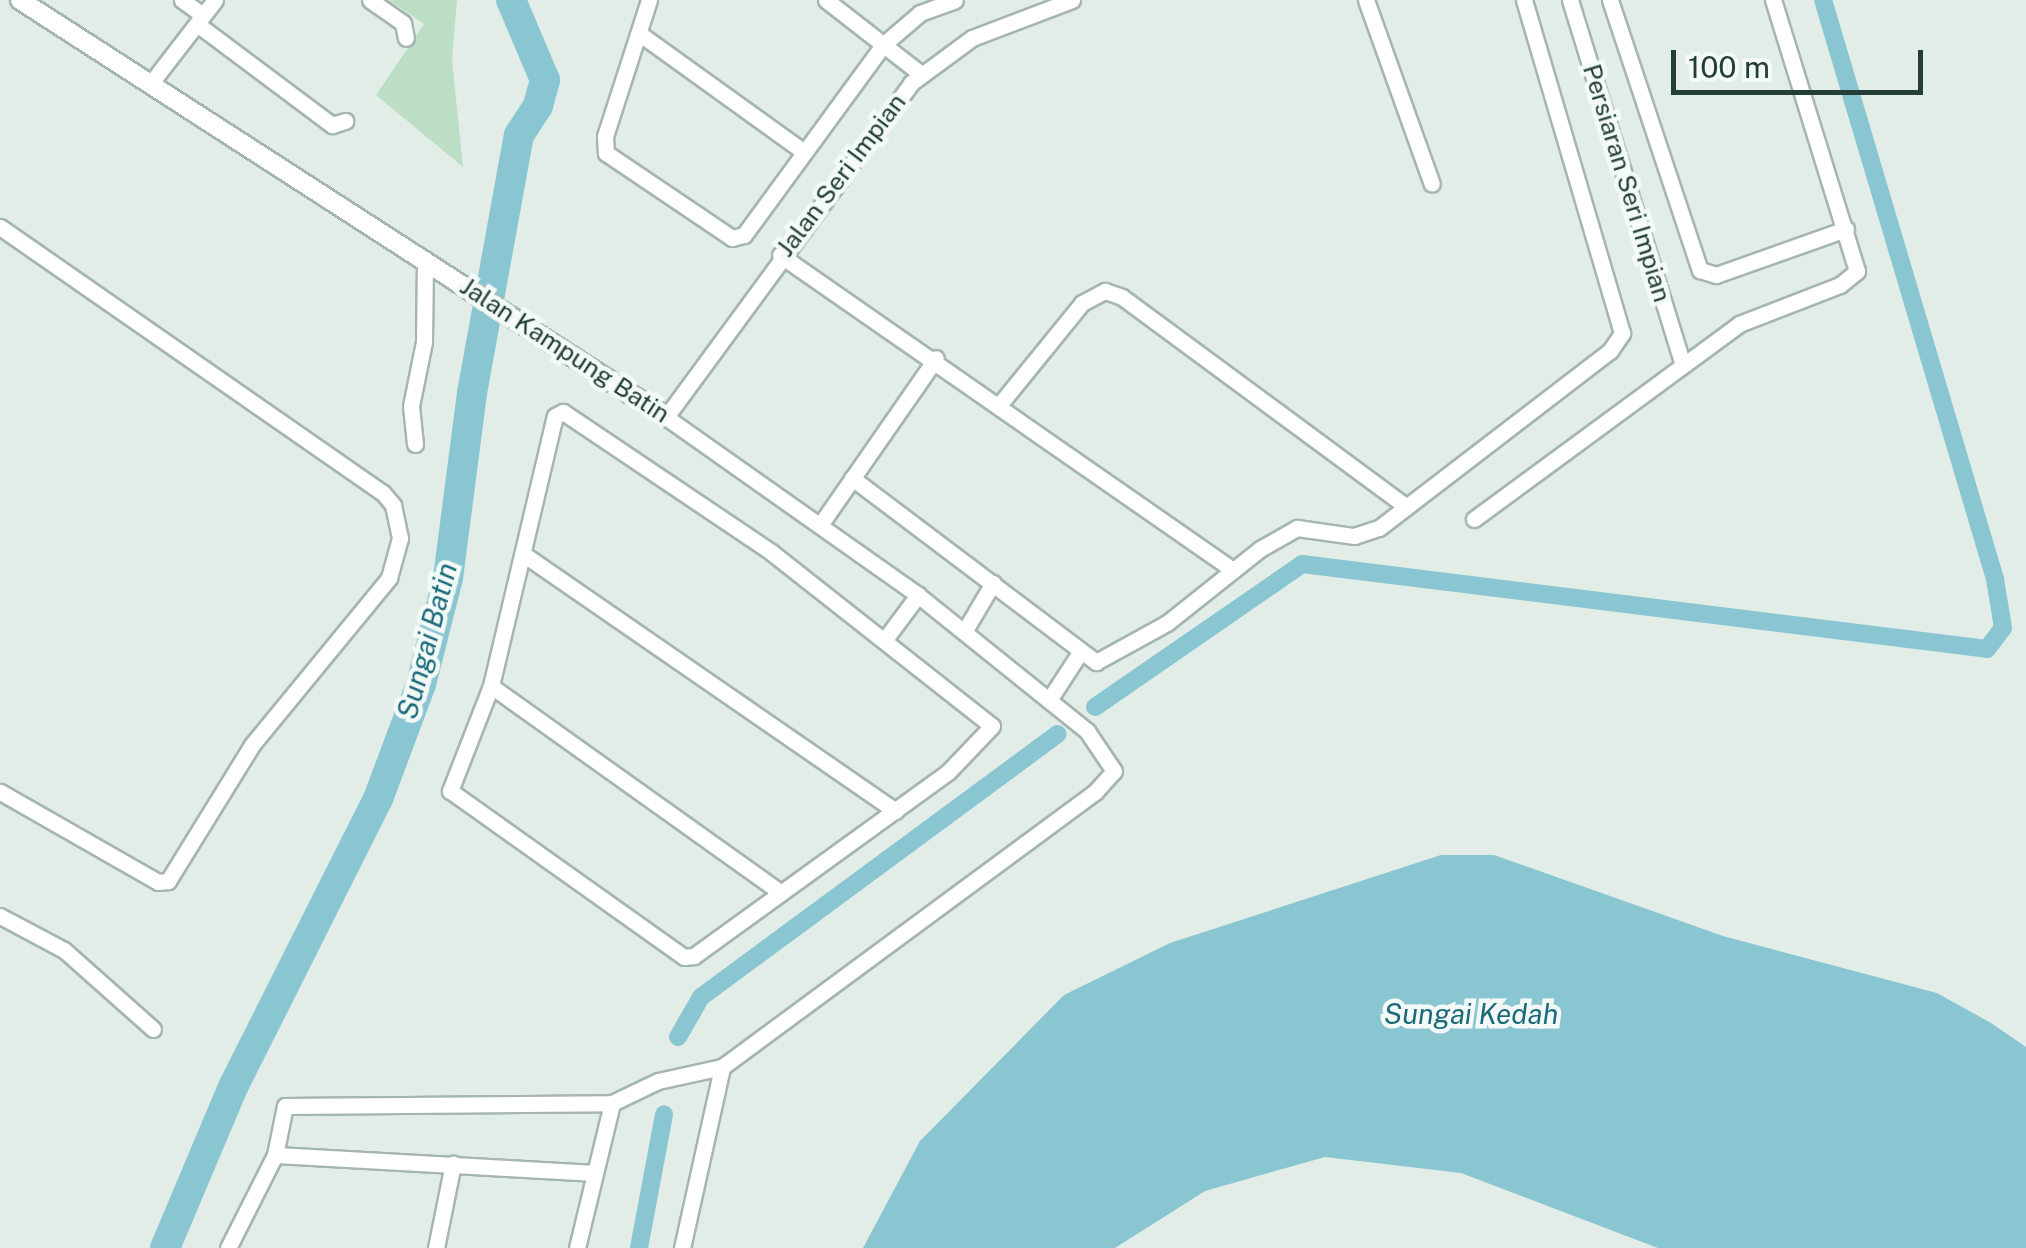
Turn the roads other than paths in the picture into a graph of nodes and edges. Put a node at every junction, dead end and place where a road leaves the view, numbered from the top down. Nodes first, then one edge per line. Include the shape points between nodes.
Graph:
1 (20, 0) edge
2 (182, 0) edge
3 (214, 0) edge
4 (370, 0) edge
5 (649, 0) edge
6 (826, 0) edge
7 (954, 0) edge
8 (1072, 0) edge
9 (1366, 0) edge
10 (1524, 0) edge
11 (1570, 0) edge
12 (1610, 0) edge
13 (1774, 0) edge
14 (200, 20) junction
15 (640, 34) junction
16 (406, 38) dead end
17 (884, 44) junction
18 (920, 74) junction
19 (151, 82) junction
20 (346, 121) dead end
21 (803, 151) junction
22 (1432, 184) dead end
23 (0, 227) edge
24 (1846, 229) junction
25 (780, 255) junction
26 (426, 259) junction
27 (936, 358) junction
28 (1683, 365) junction
29 (1000, 404) junction
30 (666, 417) junction
31 (415, 444) dead end
32 (852, 478) junction
33 (1404, 506) junction
34 (1474, 519) dead end
35 (820, 525) junction
36 (526, 556) junction
37 (1233, 570) junction
38 (992, 583) junction
39 (918, 595) junction
40 (964, 632) junction
41 (886, 638) junction
42 (1079, 654) junction
43 (490, 686) junction
44 (1049, 700) junction
45 (0, 792) edge
46 (896, 810) junction
47 (780, 892) junction
48 (0, 916) edge
49 (154, 1029) dead end
50 (722, 1067) junction
51 (612, 1104) junction
52 (276, 1155) junction
53 (454, 1164) junction
54 (592, 1173) junction
55 (228, 1248) edge
56 (436, 1248) edge
57 (577, 1248) edge
58 (682, 1248) edge

1 - 19 street, Jalan Kampung Batin
2 - 14 street
3 - 14 street
4 - 16 street via 403,22
5 - 15 street
6 - 17 street
7 - 17 street via 920,13
8 - 18 street, Jalan Seri Impian via 972,38
9 - 22 street
10 - 33 street via 1622,333 1610,351
11 - 28 street, Persiaran Seri Impian
12 - 24 street via 1700,270 1716,274
13 - 24 street
14 - 19 street
14 - 20 street via 332,125
15 - 21 street
15 - 21 street via 604,136 606,153 732,238 744,235
17 - 18 street
17 - 21 street
18 - 25 street, Jalan Seri Impian
19 - 26 street, Jalan Kampung Batin
23 - 45 street via 383,493 393,504 400,538 389,578 252,745 168,881 158,882
24 - 28 street via 1859,265 1852,278 1754,316
25 - 27 street
25 - 30 street, Jalan Seri Impian
26 - 30 street, Jalan Kampung Batin
26 - 31 street via 424,342 411,406
27 - 29 street
27 - 32 street
28 - 34 street
29 - 33 street via 1082,303 1105,291 1122,297
29 - 37 street
30 - 35 street, Jalan Kampung Batin
32 - 35 street
32 - 38 street
33 - 37 street via 1368,534 1297,528
35 - 39 street, Jalan Kampung Batin
36 - 41 street via 536,490 555,416 562,412
36 - 43 street
36 - 46 street
37 - 42 street via 1114,657 1096,662
38 - 40 street
38 - 42 street
39 - 40 street, Jalan Kampung Batin
39 - 41 street
40 - 44 street, Jalan Kampung Batin
41 - 46 street via 992,726 948,772
42 - 44 street
43 - 47 street
43 - 47 street via 449,784 456,800 684,957 704,950
44 - 50 street, Jalan Kampung Batin via 1111,760 1107,782
46 - 47 street
48 - 49 street via 64,950
50 - 51 street via 669,1078
50 - 58 street
51 - 52 street via 285,1106
51 - 54 street
52 - 53 street
52 - 55 street
53 - 54 street
53 - 56 street
54 - 57 street

